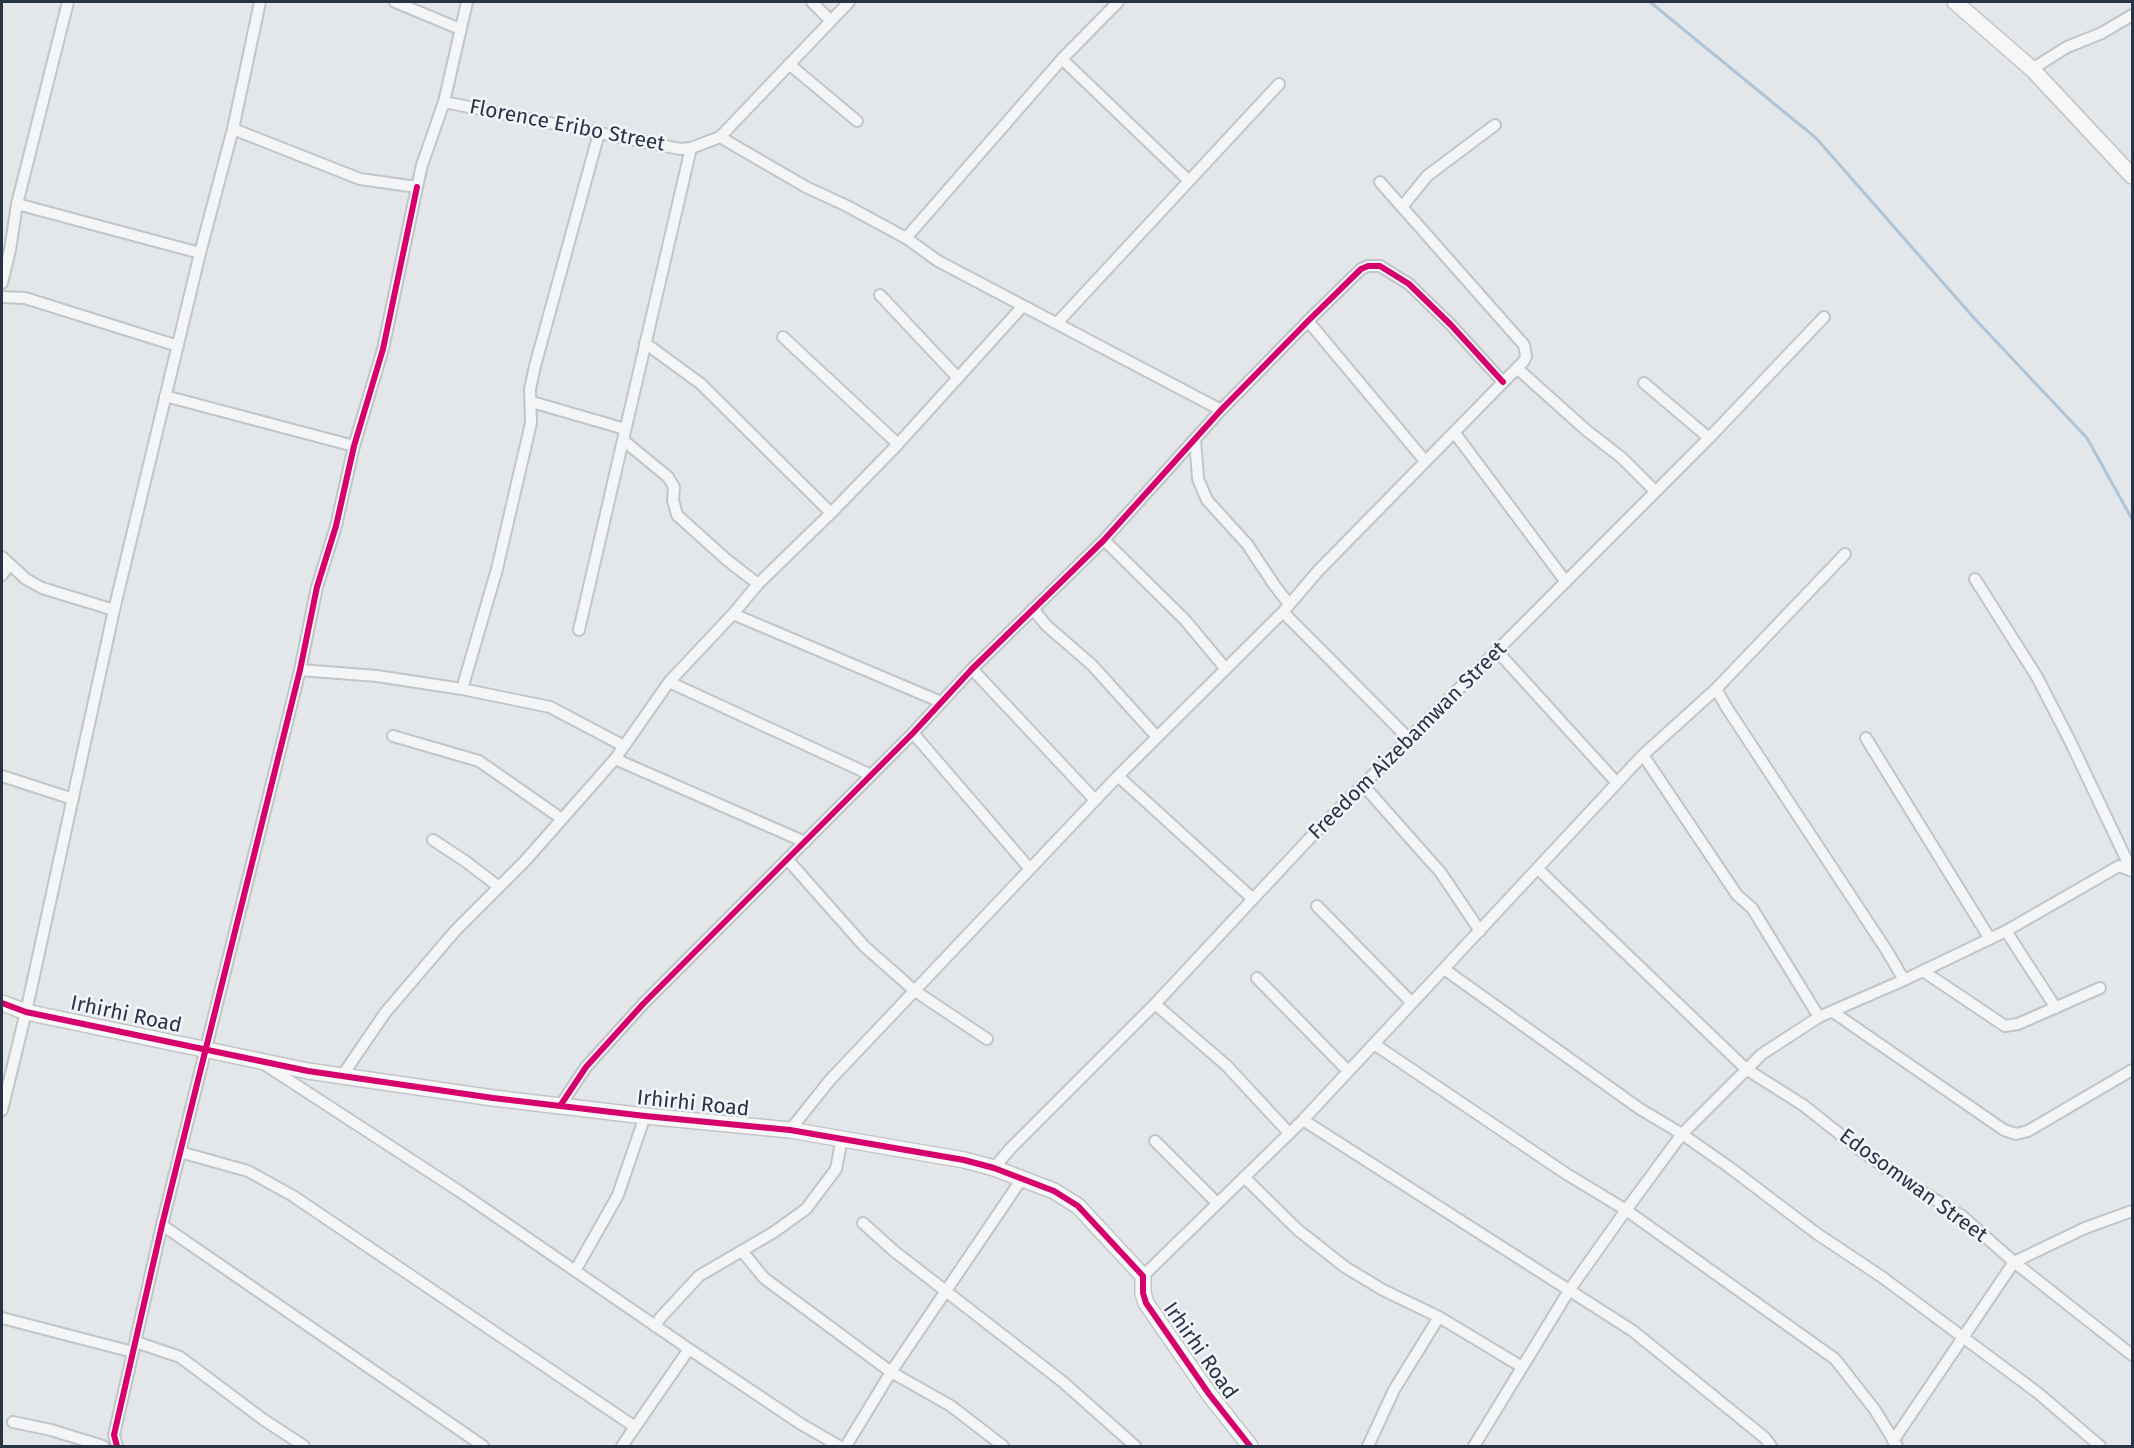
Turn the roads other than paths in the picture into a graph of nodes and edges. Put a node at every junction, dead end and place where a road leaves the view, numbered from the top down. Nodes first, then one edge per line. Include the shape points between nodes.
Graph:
1 (68, 2) edge
2 (261, 2) edge
3 (395, 2) edge
4 (466, 2) edge
5 (812, 2) edge
6 (849, 2) edge
7 (1118, 2) edge
8 (1955, 2) edge
9 (2133, 15) edge
10 (830, 20) junction
11 (460, 28) junction
12 (1062, 59) junction
13 (789, 64) junction
14 (2032, 69) junction
15 (1279, 84) dead end
16 (444, 102) junction
17 (857, 121) dead end
18 (1495, 125) dead end
19 (232, 129) junction
20 (599, 133) junction
21 (720, 137) junction
22 (691, 148) junction
23 (2130, 170) edge
24 (1188, 180) junction
25 (1380, 182) dead end
26 (417, 187) junction
27 (18, 204) junction
28 (1402, 207) junction
29 (906, 238) junction
30 (201, 253) junction
31 (2, 283) edge
32 (880, 295) dead end
33 (2, 297) edge
34 (1022, 307) junction
35 (1824, 317) dead end
36 (1308, 321) junction
37 (1057, 323) junction
38 (783, 337) dead end
39 (645, 343) junction
40 (178, 346) junction
41 (1518, 369) junction
42 (958, 378) junction
43 (1503, 382) junction
44 (1644, 383) dead end
45 (165, 396) junction
46 (532, 402) junction
47 (1221, 410) junction
48 (1454, 432) junction
49 (624, 434) junction
50 (1709, 438) junction
51 (1195, 439) junction
52 (898, 444) junction
53 (354, 446) junction
54 (1425, 461) junction
55 (1655, 491) junction
56 (831, 513) junction
57 (1104, 540) junction
58 (1845, 554) dead end
59 (5, 561) edge
60 (2, 575) edge
61 (1974, 579) dead end
62 (1566, 582) junction
63 (758, 584) junction
64 (1286, 608) junction
65 (1033, 609) junction
66 (114, 610) junction
67 (733, 614) junction
68 (579, 630) dead end
69 (1498, 652) junction
70 (1225, 668) junction
71 (972, 669) junction
72 (300, 670) junction
73 (669, 682) junction
74 (462, 689) junction
75 (1716, 690) junction
76 (941, 702) junction
77 (913, 733) junction
78 (393, 736) dead end
79 (1157, 736) junction
80 (1866, 738) dead end
81 (1409, 739) junction
82 (624, 746) junction
83 (1642, 755) junction
84 (615, 759) junction
85 (2, 776) edge
86 (871, 776) junction
87 (1118, 776) junction
88 (1617, 783) junction
89 (1364, 786) junction
90 (72, 800) junction
91 (1095, 800) junction
92 (562, 819) junction
93 (433, 840) dead end
94 (806, 842) junction
95 (788, 860) junction
96 (1030, 869) junction
97 (1538, 869) junction
98 (2132, 870) edge
99 (499, 887) junction
100 (1253, 899) junction
101 (1317, 906) dead end
102 (1480, 931) junction
103 (2006, 931) junction
104 (1990, 939) junction
105 (1444, 969) junction
106 (1923, 971) junction
107 (1257, 978) dead end
108 (1904, 980) junction
109 (2100, 988) dead end
110 (915, 991) junction
111 (2, 1003) edge
112 (1412, 1003) junction
113 (1155, 1004) junction
114 (2056, 1008) junction
115 (26, 1012) junction
116 (1833, 1012) junction
117 (1819, 1017) junction
118 (987, 1039) dead end
119 (1374, 1044) junction
120 (205, 1049) junction
121 (261, 1062) junction
122 (1746, 1069) junction
123 (2133, 1070) edge
124 (1348, 1071) junction
125 (342, 1076) junction
126 (560, 1106) junction
127 (2, 1110) edge
128 (645, 1116) junction
129 (1303, 1120) junction
130 (790, 1130) junction
131 (1289, 1133) junction
132 (1682, 1134) junction
133 (842, 1138) junction
134 (1155, 1141) dead end
135 (180, 1152) junction
136 (994, 1168) junction
137 (1244, 1177) junction
138 (1021, 1180) junction
139 (1217, 1203) junction
140 (1626, 1210) junction
141 (2133, 1211) edge
142 (862, 1223) dead end
143 (162, 1225) junction
144 (742, 1251) junction
145 (2014, 1262) junction
146 (575, 1271) junction
147 (1143, 1276) junction
148 (1570, 1289) junction
149 (946, 1290) junction
150 (1439, 1317) junction
151 (2, 1318) edge
152 (655, 1326) junction
153 (1963, 1339) junction
154 (134, 1347) junction
155 (689, 1349) junction
156 (2133, 1355) edge
157 (1522, 1367) junction
158 (891, 1372) junction
159 (13, 1422) dead end
160 (635, 1427) junction
161 (1895, 1444) edge
162 (103, 1446) edge
163 (117, 1446) edge
164 (304, 1446) edge
165 (483, 1446) edge
166 (622, 1446) edge
167 (839, 1446) edge
168 (846, 1446) edge
169 (1003, 1446) edge
170 (1135, 1446) edge
171 (1250, 1446) edge
172 (1368, 1446) edge
173 (1474, 1446) edge
174 (1771, 1446) edge
175 (2100, 1446) edge

1 - 27 street
2 - 19 street
3 - 11 street
4 - 11 street
5 - 10 street
6 - 10 street
7 - 12 street
8 - 14 street
9 - 14 street
10 - 13 street
11 - 16 street
12 - 24 street
12 - 29 street
13 - 17 street
13 - 21 street
14 - 23 street
15 - 24 street
16 - 20 street, Florence Eribo Street
16 - 26 street
18 - 28 street via 1427,176
19 - 26 street via 360,179
19 - 30 street
20 - 22 street, Florence Eribo Street
20 - 46 street via 535,366 530,389
21 - 22 street
21 - 29 street
22 - 39 street
24 - 37 street
25 - 28 street
26 - 53 street via 383,349
27 - 30 street
27 - 31 street
28 - 41 street via 1524,345 1526,356
29 - 34 street via 938,261
30 - 40 street
32 - 42 street
33 - 40 street via 25,298
34 - 37 street
34 - 42 street
35 - 50 street, Freedom Aizebamwan Street
36 - 43 street via 1361,269 1380,266 1409,284
36 - 47 street
36 - 54 street
37 - 47 street
38 - 52 street
39 - 49 street
39 - 56 street via 701,384
40 - 45 street
41 - 43 street
41 - 55 street
42 - 52 street
43 - 48 street
44 - 50 street
45 - 53 street
45 - 66 street
46 - 49 street
46 - 74 street via 531,423 498,569
47 - 51 street
48 - 54 street
48 - 62 street
49 - 63 street via 668,477 674,487 677,515
49 - 68 street
50 - 55 street, Freedom Aizebamwan Street
51 - 57 street
51 - 64 street via 1198,479 1207,500 1246,544
52 - 56 street
53 - 72 street
54 - 64 street
55 - 62 street, Freedom Aizebamwan Street
56 - 63 street
57 - 65 street
57 - 70 street via 1185,620
58 - 75 street
59 - 60 street
59 - 66 street via 42,588
61 - 98 street via 2037,677
62 - 69 street, Freedom Aizebamwan Street
63 - 67 street
64 - 70 street
64 - 81 street
65 - 71 street
65 - 79 street via 1092,665
66 - 90 street
67 - 73 street
67 - 76 street
69 - 81 street, Freedom Aizebamwan Street
69 - 88 street
70 - 79 street
71 - 76 street
71 - 91 street
72 - 74 street via 377,676
72 - 120 street
73 - 82 street
73 - 86 street
74 - 82 street via 550,707
75 - 83 street
75 - 108 street
76 - 77 street
77 - 86 street
77 - 96 street
78 - 92 street via 479,761
79 - 87 street
80 - 104 street
81 - 89 street, Freedom Aizebamwan Street
82 - 84 street
83 - 88 street
83 - 117 street via 1737,895 1752,908
84 - 92 street
84 - 94 street
85 - 90 street
86 - 94 street
87 - 91 street
87 - 100 street
88 - 97 street
89 - 100 street, Freedom Aizebamwan Street
89 - 102 street via 1441,873
90 - 115 street
91 - 96 street
92 - 99 street
93 - 99 street
94 - 95 street
95 - 110 street via 864,946
95 - 126 street via 643,1004 586,1067
96 - 110 street
97 - 102 street
97 - 122 street, Edosomwan Street
98 - 103 street via 2118,866
99 - 125 street via 455,931 385,1013
100 - 113 street, Freedom Aizebamwan Street
101 - 112 street
102 - 105 street
103 - 104 street
103 - 114 street
104 - 106 street
105 - 112 street
105 - 132 street via 1640,1109
106 - 108 street
106 - 114 street via 2005,1026
107 - 124 street
108 - 116 street
109 - 114 street
110 - 118 street
110 - 130 street via 830,1080
111 - 115 street, Irhirhi Road
112 - 119 street
113 - 131 street via 1226,1065
113 - 136 street, Freedom Aizebamwan Street
115 - 120 street, Irhirhi Road
115 - 127 street
116 - 117 street
116 - 123 street via 2004,1130 2016,1134 2028,1131
117 - 122 street
119 - 124 street
119 - 140 street
120 - 121 street, Irhirhi Road
120 - 135 street
121 - 125 street, Irhirhi Road
121 - 146 street
122 - 132 street
122 - 145 street, Edosomwan Street via 1803,1105 1906,1182 1962,1216
124 - 129 street
125 - 126 street, Irhirhi Road
126 - 128 street, Irhirhi Road
128 - 130 street, Irhirhi Road
128 - 146 street via 618,1195
129 - 131 street
129 - 148 street
130 - 133 street, Irhirhi Road
131 - 137 street
132 - 140 street
132 - 153 street
133 - 136 street, Irhirhi Road
133 - 144 street via 836,1169 806,1209
134 - 139 street
135 - 143 street
135 - 160 street via 248,1170 293,1196
136 - 138 street, Irhirhi Road
137 - 139 street
137 - 150 street via 1298,1230 1345,1267
138 - 147 street, Irhirhi Road via 1054,1191 1078,1206
138 - 149 street
139 - 147 street
140 - 148 street
140 - 161 street via 1835,1359 1875,1410
141 - 145 street via 2085,1228
142 - 149 street
143 - 154 street
143 - 165 street
144 - 152 street via 699,1276
144 - 158 street via 764,1278
145 - 153 street
145 - 156 street, Edosomwan Street
146 - 152 street
147 - 171 street, Irhirhi Road via 1146,1303
148 - 157 street
148 - 174 street via 1633,1331
149 - 158 street
149 - 170 street via 1063,1382
150 - 157 street
150 - 172 street via 1394,1390
151 - 154 street
152 - 155 street
153 - 161 street
153 - 175 street via 2038,1393
154 - 163 street via 114,1435
154 - 164 street via 180,1357
155 - 160 street
155 - 167 street
157 - 173 street
158 - 168 street
158 - 169 street via 951,1407
159 - 162 street
160 - 166 street

